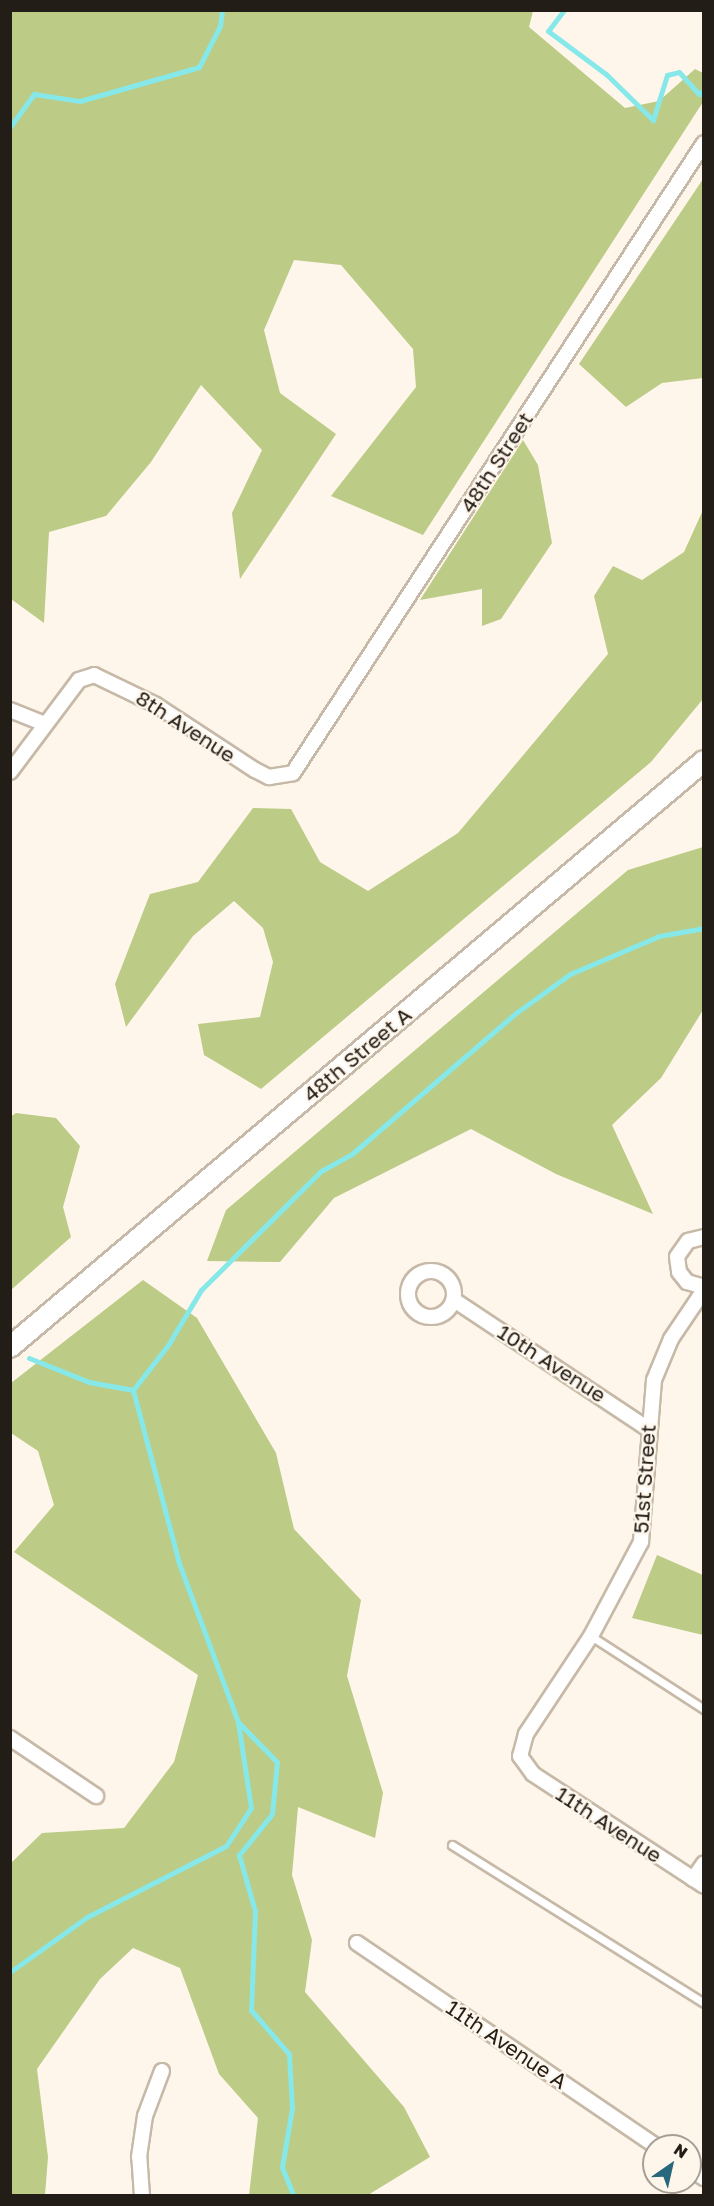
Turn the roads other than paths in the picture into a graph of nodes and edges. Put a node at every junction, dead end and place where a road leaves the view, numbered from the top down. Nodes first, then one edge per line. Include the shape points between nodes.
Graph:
1 (704, 143) edge
2 (10, 710) edge
3 (44, 723) junction
4 (704, 761) edge
5 (10, 772) edge
6 (285, 776) joint
7 (704, 1237) edge
8 (704, 1288) edge
9 (454, 1300) dead end
10 (10, 1347) edge
11 (648, 1429) junction
12 (591, 1636) junction
13 (704, 1709) edge
14 (10, 1738) edge
15 (520, 1756) joint
16 (96, 1796) dead end
17 (452, 1845) dead end
18 (704, 1863) edge
19 (698, 1883) edge
20 (357, 1943) dead end
21 (704, 2003) edge
22 (162, 2071) dead end
23 (642, 2136) edge
24 (142, 2196) edge

1 - 6 street, 48th Street via 303,760
2 - 3 street
3 - 5 street
3 - 6 street, 8th Avenue via 87,676 106,677 255,770
4 - 10 street, 48th Street A
7 - 8 street, 51st Street via 688,1241 677,1257 687,1282
8 - 11 street, 51st Street via 660,1363
9 - 11 street, 10th Avenue
11 - 12 street, 51st Street via 640,1542
12 - 13 lane
12 - 15 street, 51st Street via 537,1716
14 - 16 street
15 - 19 street, 11th Avenue via 533,1774
17 - 21 lane
18 - 19 street
20 - 23 street, 11th Avenue A
22 - 24 street via 145,2116 139,2157

